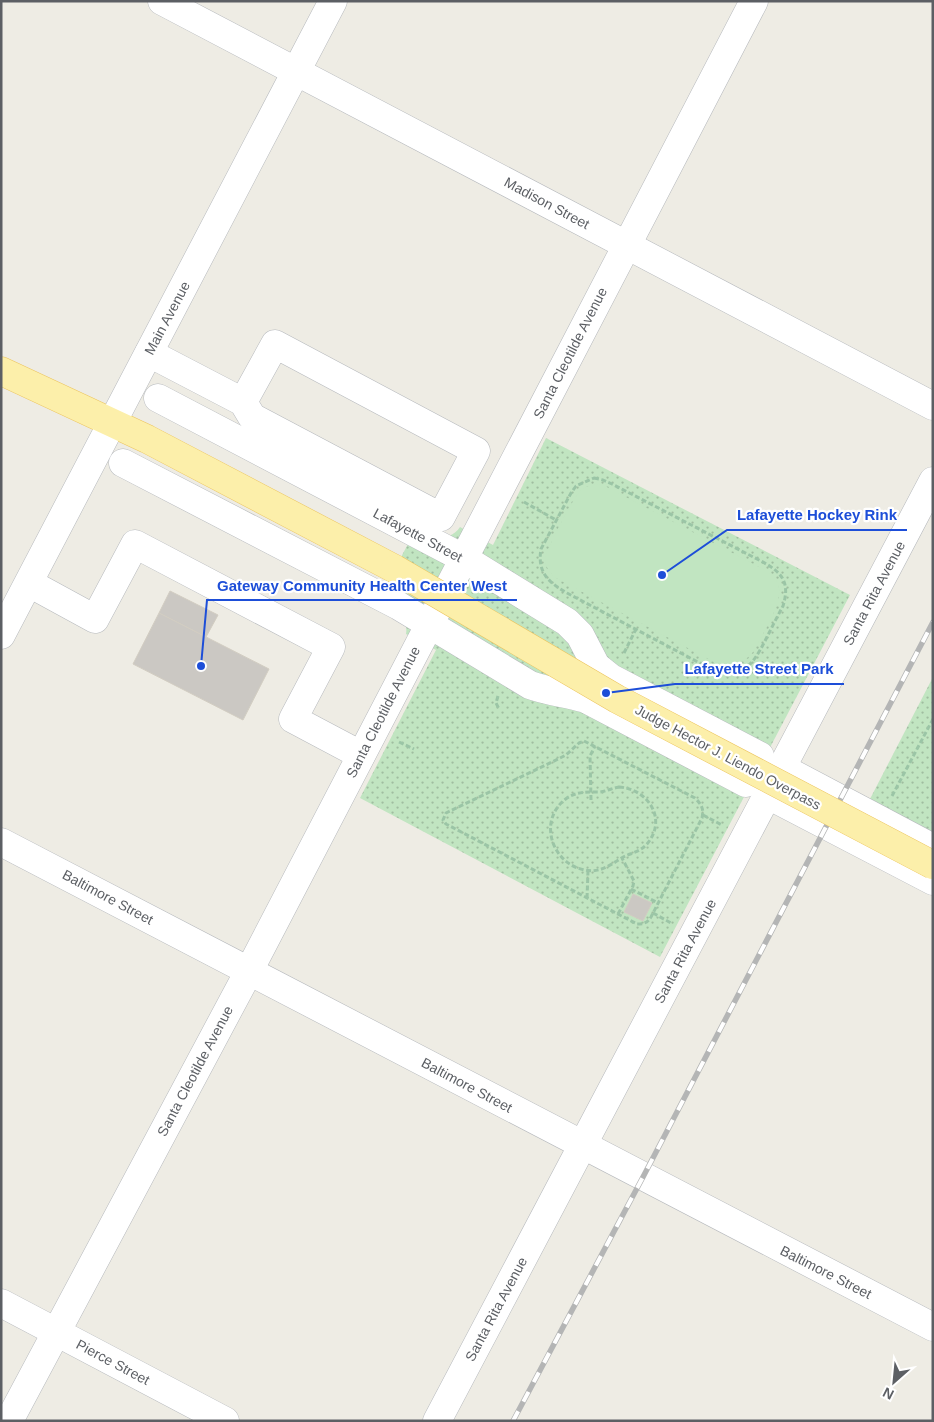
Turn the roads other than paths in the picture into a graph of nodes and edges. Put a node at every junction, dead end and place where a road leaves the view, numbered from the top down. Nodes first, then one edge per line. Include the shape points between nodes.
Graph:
1 (162, 1) edge
2 (333, 1) edge
3 (754, 1) edge
4 (296, 72) junction
5 (626, 245) junction
6 (149, 353) junction
7 (1, 371) edge
8 (158, 398) dead end
9 (243, 402) junction
10 (933, 406) edge
11 (113, 422) junction
12 (123, 463) dead end
13 (463, 476) junction
14 (933, 481) edge
15 (509, 497) junction
16 (469, 547) junction
17 (28, 583) junction
18 (424, 633) junction
19 (1, 635) edge
20 (361, 755) junction
21 (771, 762) junction
22 (757, 789) junction
23 (1, 842) edge
24 (933, 848) edge
25 (933, 865) edge
26 (933, 881) edge
27 (249, 971) junction
28 (582, 1146) junction
29 (1, 1304) edge
30 (933, 1327) edge
31 (56, 1332) junction
32 (9, 1421) edge
33 (225, 1421) edge
34 (437, 1421) edge

1 - 4 street, Madison Street
2 - 4 street, Main Avenue
3 - 5 street, Santa Cleotilde Avenue
4 - 5 street, Madison Street
4 - 6 street, Main Avenue
5 - 10 street, Madison Street
5 - 15 street, Santa Cleotilde Avenue
6 - 9 street
6 - 11 street, Main Avenue
7 - 11 main road
8 - 16 street, Lafayette Street
9 - 13 street via 252,417 440,516
9 - 13 street via 275,344 476,451
11 - 17 street, Main Avenue
11 - 25 main road, Judge Hector J. Liendo Overpass, bridge via 395,569 617,699
12 - 18 street via 400,606
13 - 15 street
14 - 21 street, Santa Rita Avenue
15 - 16 street, Santa Cleotilde Avenue
16 - 18 street, Santa Cleotilde Avenue
16 - 21 street, Lafayette Street via 567,622 580,635 596,666 611,678
17 - 19 street, Main Avenue
17 - 20 street via 95,619 135,544 330,647 293,719
18 - 20 street, Santa Cleotilde Avenue
18 - 22 street via 530,685 586,699
20 - 27 street, Santa Cleotilde Avenue
21 - 22 street, Santa Rita Avenue
21 - 24 street, Lafayette Street
22 - 26 street
22 - 28 street, Santa Rita Avenue
23 - 27 street, Baltimore Street
27 - 28 street, Baltimore Street
27 - 31 street, Santa Cleotilde Avenue
28 - 30 street, Baltimore Street
28 - 34 street, Santa Rita Avenue
29 - 31 street, Pierce Street
31 - 32 street, Santa Cleotilde Avenue
31 - 33 street, Pierce Street

